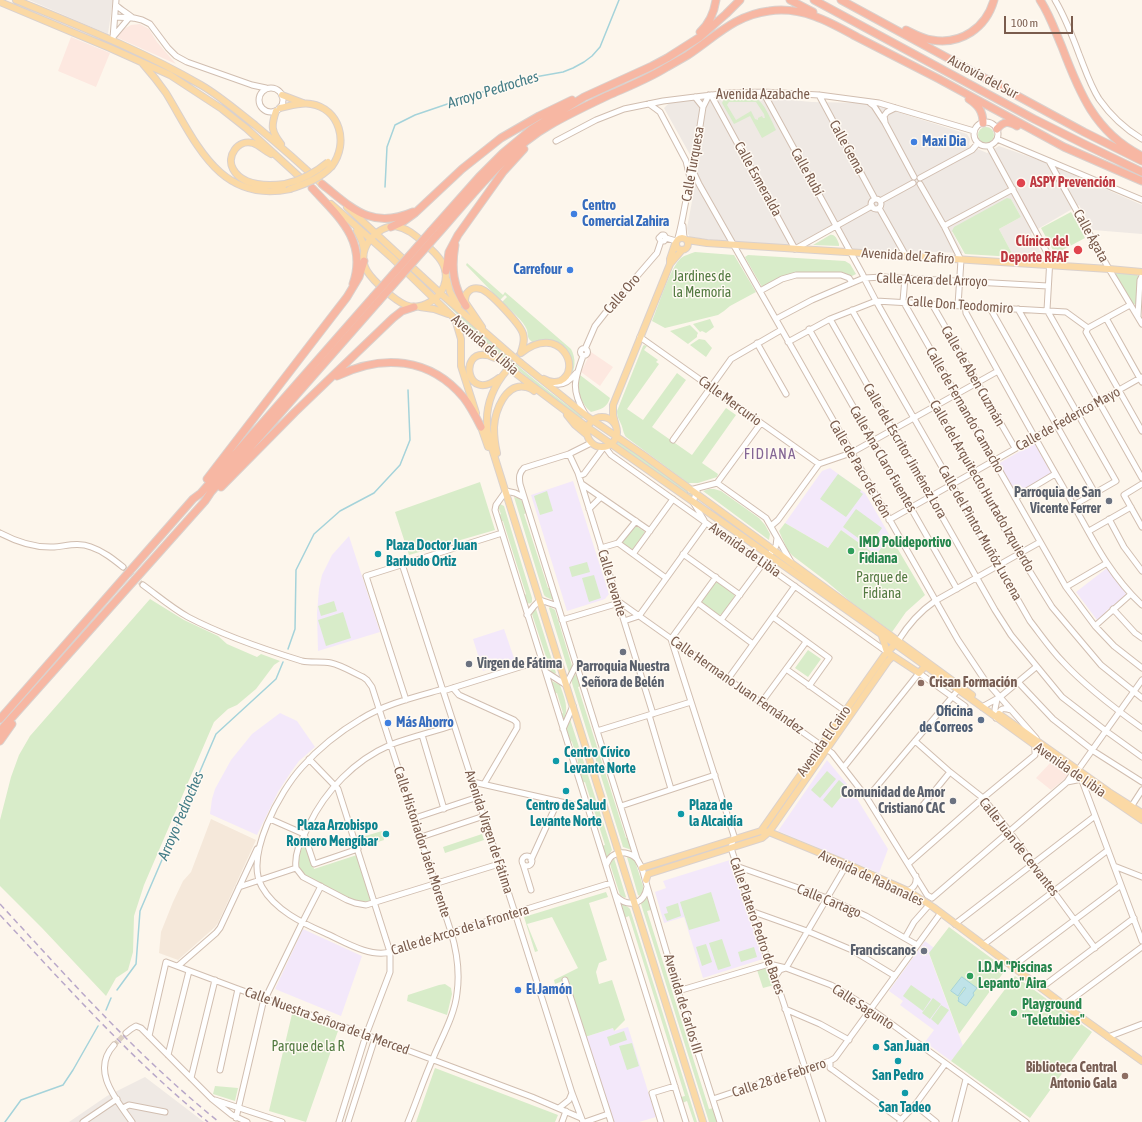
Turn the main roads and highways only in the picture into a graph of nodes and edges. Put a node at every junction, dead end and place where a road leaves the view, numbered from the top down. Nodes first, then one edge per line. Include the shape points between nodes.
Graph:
1 (16, 0) edge
2 (716, 0) edge
3 (740, 0) edge
4 (746, 0) edge
5 (790, 0) edge
6 (814, 0) edge
7 (841, 0) edge
8 (994, 0) edge
9 (1040, 0) edge
10 (0, 2) edge
11 (892, 28) junction
12 (857, 37) junction
13 (691, 42) junction
14 (680, 58) junction
15 (140, 62) junction
16 (939, 79) junction
17 (282, 95) road end
18 (584, 97) junction
19 (304, 104) junction
20 (558, 121) junction
21 (982, 123) road end
22 (997, 129) road end
23 (1064, 147) junction
24 (286, 152) junction
25 (1142, 156) edge
26 (278, 157) junction
27 (1142, 161) edge
28 (330, 164) junction
29 (1142, 172) edge
30 (1142, 181) edge
31 (322, 184) junction
32 (312, 188) junction
33 (420, 209) junction
34 (347, 219) junction
35 (391, 227) junction
36 (376, 234) junction
37 (434, 234) junction
38 (458, 235) junction
39 (370, 240) junction
40 (680, 240) junction
41 (707, 243) junction
42 (685, 249) junction
43 (364, 258) junction
44 (670, 264) junction
45 (1142, 272) edge
46 (446, 273) junction
47 (440, 293) junction
48 (347, 297) junction
49 (376, 299) junction
50 (434, 299) junction
51 (466, 306) junction
52 (416, 307) junction
53 (463, 314) junction
54 (453, 317) junction
55 (490, 336) junction
56 (502, 361) junction
57 (507, 370) tunnel mouth
58 (502, 375) junction
59 (536, 375) junction
60 (331, 378) junction
61 (545, 396) junction
62 (613, 406) junction
63 (561, 408) junction
64 (599, 417) junction
65 (593, 420) junction
66 (616, 426) junction
67 (481, 427) junction
68 (588, 427) junction
69 (587, 435) junction
70 (617, 436) junction
71 (607, 446) junction
72 (496, 462) junction
73 (502, 480) junction
74 (193, 499) junction
75 (205, 501) junction
76 (771, 553) junction
77 (882, 636) junction
78 (896, 643) junction
79 (887, 652) junction
80 (893, 656) junction
81 (926, 665) junction
82 (37, 691) junction
83 (984, 706) junction
84 (0, 719) edge
85 (0, 731) edge
86 (0, 741) edge
87 (824, 747) junction
88 (1074, 770) junction
89 (1142, 813) edge
90 (1142, 820) edge
91 (761, 831) junction
92 (769, 832) junction
93 (642, 868) road end
94 (646, 883) road end
95 (1142, 1061) edge
96 (703, 1122) edge

1 - 24 main road via 112,39 202,85 223,99
2 - 13 highway via 710,21
3 - 13 highway via 714,25
4 - 14 highway
5 - 12 highway
6 - 29 highway, Autovía del Sur via 1034,119
7 - 11 highway, Autovía del Sur
8 - 11 highway via 986,19 960,38 932,40
9 - 25 highway via 1054,26 1082,97 1099,123 1115,139
10 - 15 main road via 80,34
11 - 27 highway, Autovía del Sur
12 - 14 highway via 830,22 807,14 795,11 770,11 730,24
12 - 16 highway
13 - 18 highway via 652,66
14 - 20 highway via 647,78
15 - 26 main road via 170,75 222,109
15 - 28 main road, bridge via 165,91 194,142 213,167 226,178 241,186 267,192 277,191 313,180 327,171
16 - 21 highway via 975,103 983,116
16 - 23 highway
17 - 19 main road
18 - 33 highway via 576,98 545,113 501,138 462,169
18 - 37 highway via 537,126 503,153 479,177
19 - 24 main road via 278,110 272,125 275,137
19 - 28 main road via 323,109 332,116 339,128 340,148
20 - 37 highway via 538,132 502,162
20 - 38 highway via 530,144 503,172
22 - 23 highway via 1010,122
23 - 30 highway
24 - 31 main road, Avenida de Libia
26 - 28 main road, bridge via 253,143 245,143 235,148 231,163 239,176 265,185 296,181
26 - 32 main road
31 - 33 highway via 352,208 370,217 395,218
31 - 36 main road, Avenida de Libia
32 - 34 main road
32 - 48 highway via 344,223 354,243 356,270
33 - 35 highway
34 - 39 main road, Avenida de Libia
34 - 43 main road via 361,237
35 - 36 main road
35 - 46 main road via 402,228 415,235 438,256
36 - 39 main road
36 - 47 main road, Avenida de Libia
37 - 49 highway, bridge
38 - 46 highway via 449,252
38 - 51 highway via 453,254 453,273 457,290
39 - 43 main road
39 - 50 main road, Avenida de Libia
40 - 41 main road, Avenida del Zafiro
40 - 42 main road via 688,244
40 - 42 main road via 677,248
40 - 44 main road
41 - 42 main road, Avenida del Zafiro
41 - 45 main road, Avenida del Zafiro
42 - 44 main road
43 - 48 highway via 359,277
43 - 52 main road via 370,276 393,298
44 - 62 main road
46 - 47 main road
46 - 53 main road via 452,298
47 - 50 main road
47 - 53 main road, Avenida de Libia
48 - 74 highway
49 - 74 highway
49 - 75 highway
50 - 52 main road
50 - 54 main road, Avenida de Libia
51 - 55 main road
51 - 59 main road via 465,296 468,292 480,289 489,294 521,328 524,339 520,353 546,342 558,346 567,355 569,362 564,378 549,382
52 - 54 main road
52 - 60 highway via 402,311 393,318
53 - 55 main road, Avenida de Libia
54 - 56 main road, Avenida de Libia
54 - 67 main road via 460,333 462,370
55 - 59 main road, Avenida de Libia, bridge
56 - 58 main road via 480,355 472,360 469,372 472,380 481,385 488,384
56 - 61 main road, Avenida de Libia, bridge
57 - 58 main road
58 - 72 main road via 491,396 487,418 488,434
59 - 65 main road, Avenida de Libia
60 - 67 highway via 376,362 414,365 453,386 469,405
60 - 75 highway
61 - 63 main road, Avenida de Libia
61 - 72 main road via 523,387 515,388 506,395 498,409 494,424 498,456
62 - 64 main road
62 - 66 main road
63 - 68 main road, Avenida de Libia
63 - 69 main road
64 - 65 main road
64 - 66 main road via 611,419
65 - 68 main road
65 - 70 main road, Avenida de Libia
66 - 70 main road
67 - 73 main road via 496,472
68 - 69 main road
68 - 71 main road, Avenida de Libia
69 - 71 main road via 591,442 598,446
70 - 71 main road
70 - 76 main road, Avenida de Libia
71 - 76 main road, Avenida de Libia
72 - 73 main road
73 - 96 main road, Avenida de Carlos III
74 - 84 highway
75 - 82 highway
76 - 77 main road, Avenida de Libia
76 - 78 main road, Avenida de Libia via 791,563
77 - 78 main road, Avenida de Libia
77 - 79 main road
78 - 79 main road
78 - 81 main road, Avenida de Libia
79 - 80 main road, Avenida de Libia
79 - 87 main road, Avenida El Cairo via 845,711
80 - 81 main road, Avenida de Libia via 919,673
80 - 87 main road, Avenida El Cairo
81 - 83 main road, Avenida de Libia
81 - 83 main road, Avenida de Libia
82 - 85 highway
82 - 86 highway via 33,700
83 - 88 main road, Avenida de Libia
87 - 91 main road, Avenida El Cairo
87 - 92 main road, Avenida El Cairo
88 - 89 main road, Avenida de Libia
88 - 90 main road, Avenida de Libia via 1082,779
91 - 92 main road
91 - 93 main road
92 - 94 main road, Avenida El Cairo via 762,838 648,874
92 - 95 main road, Avenida de Rabanales via 847,864 908,892 931,906

